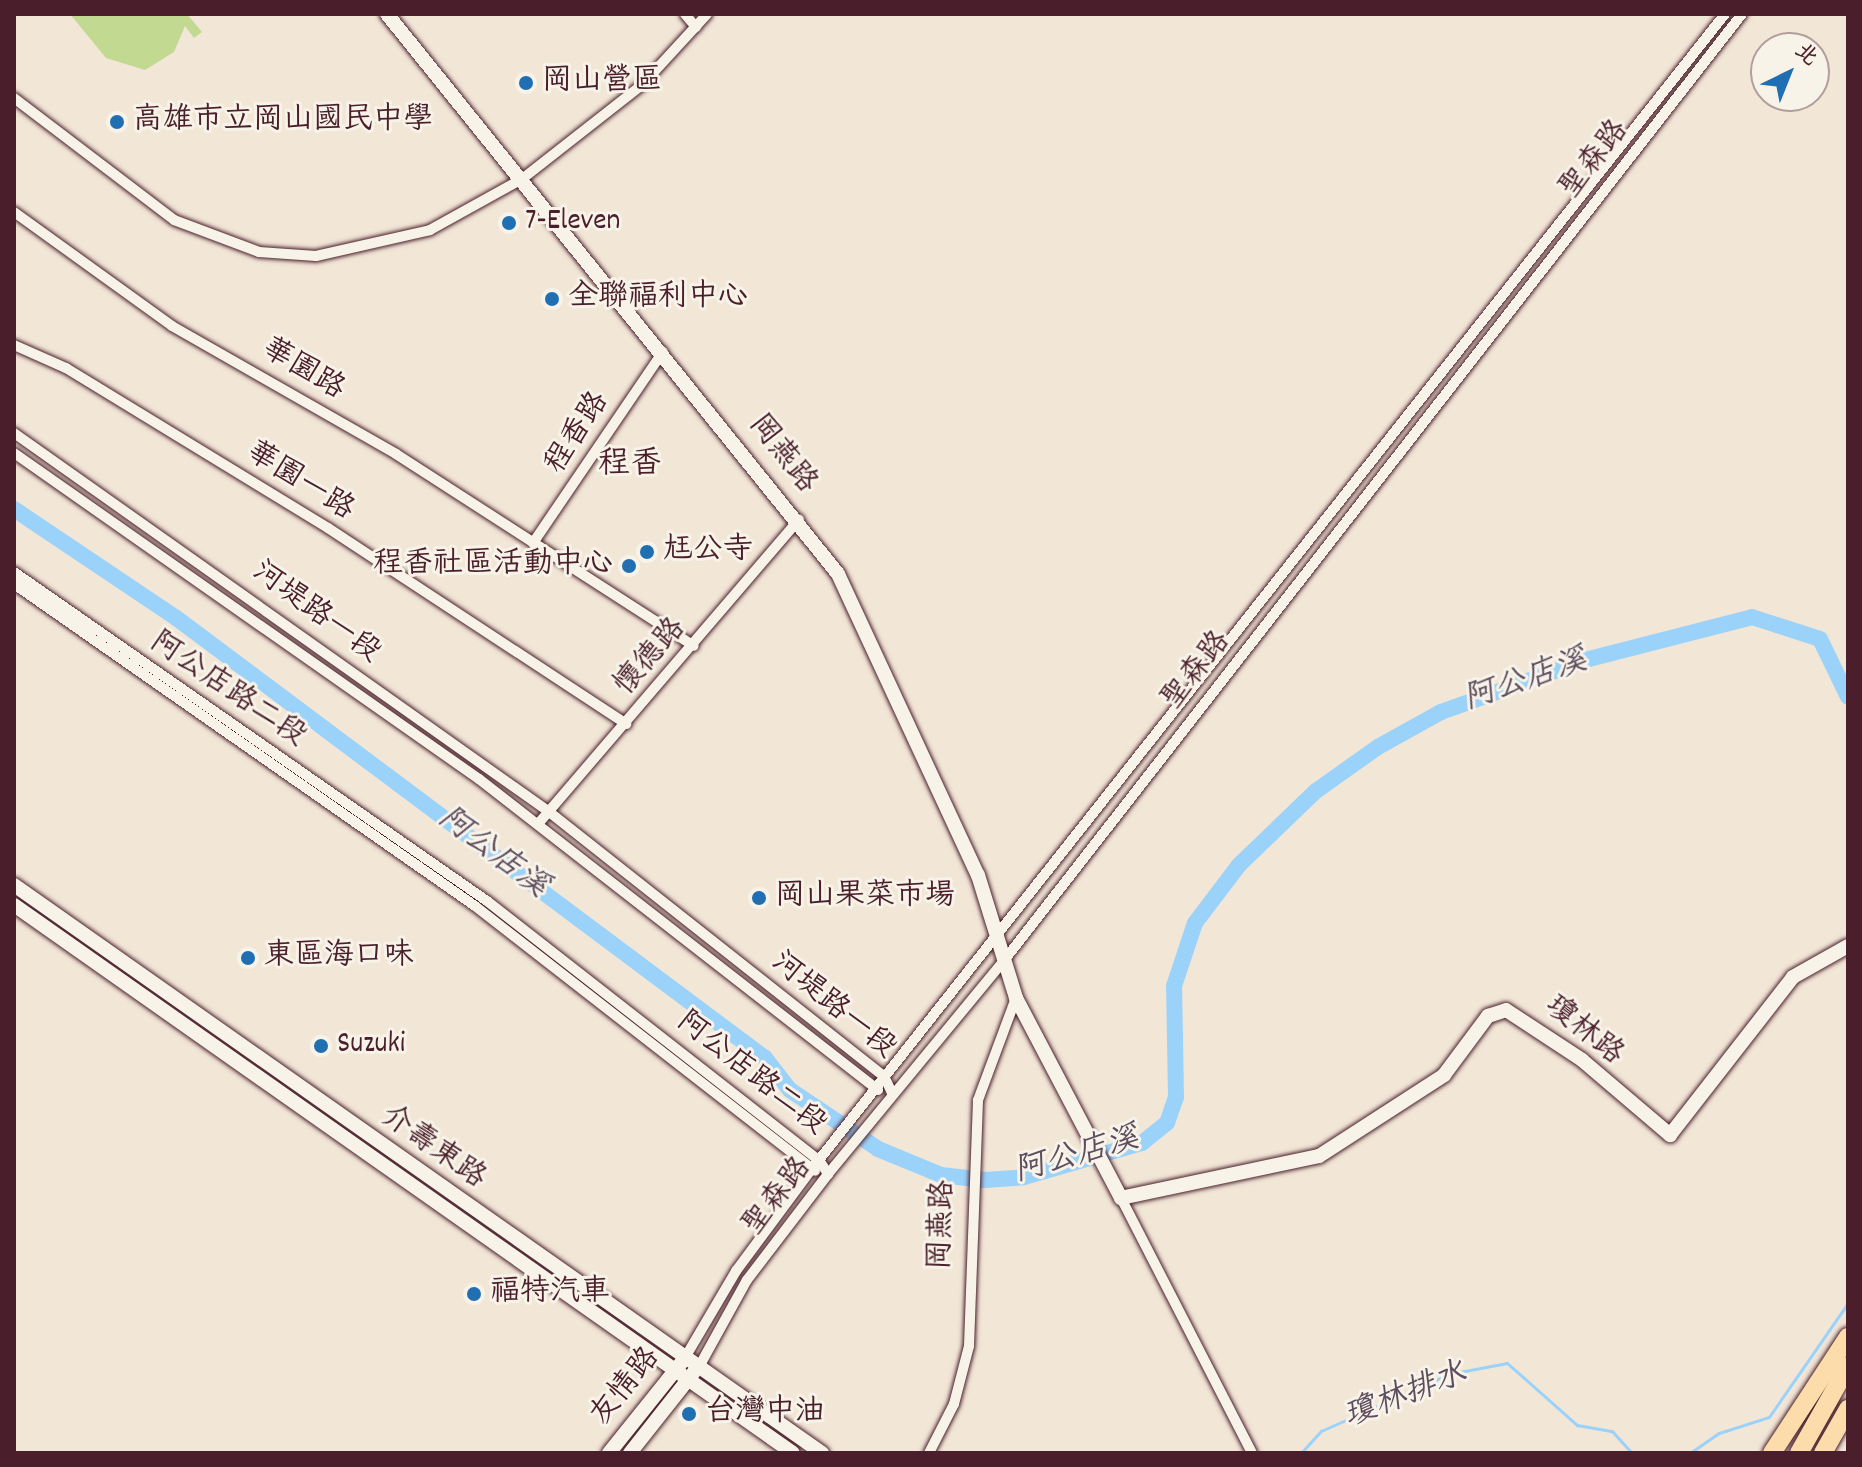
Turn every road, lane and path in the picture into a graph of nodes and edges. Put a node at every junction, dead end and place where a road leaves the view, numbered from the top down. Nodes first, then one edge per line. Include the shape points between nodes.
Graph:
1 (387, 14) edge
2 (685, 14) edge
3 (707, 14) edge
4 (1725, 14) edge
5 (1742, 14) edge
6 (696, 27) junction
7 (14, 98) edge
8 (522, 179) junction
9 (14, 212) edge
10 (14, 345) edge
11 (664, 350) junction
12 (14, 433) edge
13 (14, 453) edge
14 (799, 520) junction
15 (533, 543) junction
16 (14, 572) edge
17 (14, 584) edge
18 (694, 646) junction
19 (626, 724) junction
20 (548, 811) junction
21 (538, 824) junction
22 (14, 885) edge
23 (14, 905) edge
24 (996, 932) junction
25 (1848, 946) edge
26 (1006, 958) junction
27 (1016, 998) junction
28 (884, 1076) junction
29 (871, 1093) junction
30 (892, 1093) junction
31 (823, 1155) junction
32 (811, 1170) junction
33 (828, 1174) junction
34 (1121, 1198) junction
35 (1848, 1337) edge
36 (686, 1356) junction
37 (700, 1365) junction
38 (1848, 1366) edge
39 (683, 1374) junction
40 (1848, 1409) edge
41 (1848, 1419) edge
42 (609, 1453) edge
43 (630, 1453) edge
44 (793, 1453) edge
45 (822, 1453) edge
46 (929, 1453) edge
47 (1252, 1453) edge
48 (1772, 1453) edge
49 (1799, 1453) edge
50 (1823, 1453) edge
51 (1831, 1453) edge

1 - 8 street, 岡燕路
2 - 6 street
3 - 6 street
4 - 24 street, 聖森路
5 - 26 street, 聖森路
6 - 8 street via 642,85
7 - 8 street via 174,220 271,254 373,248 430,230
8 - 11 street, 岡燕路
9 - 15 street, 華園路 via 172,326
10 - 19 street, 華園一路 via 118,399
11 - 14 street, 岡燕路
11 - 15 street, 程香路
12 - 20 street, 河堤路一段
13 - 21 street, 河堤路一段
14 - 18 street, 懷德路
14 - 24 street, 岡燕路 via 868,633 978,875
15 - 18 street, 華園路
16 - 31 street, 阿公店路二段 via 487,901
17 - 32 street, 阿公店路二段 via 475,906
18 - 19 street, 懷德路
19 - 20 street, 懷德路
20 - 21 street, 懷德路
20 - 28 street, 河堤路一段
21 - 29 street, 河堤路一段
22 - 36 street, 介壽東路
23 - 39 street, 介壽東路
24 - 26 street, 岡燕路
24 - 28 street, 聖森路
25 - 34 street, 瓊林路 via 1793,977 1670,1135 1582,1060 1506,1010 1488,1016 1444,1075 1319,1156
26 - 27 street, 岡燕路
26 - 30 street, 聖森路
27 - 34 street, 岡燕路
27 - 46 street, 岡燕路 via 978,1100 970,1203 969,1346 954,1404
28 - 29 street, 聖森路
28 - 30 street, 河堤路一段
29 - 30 street, 河堤路一段
29 - 31 street, 聖森路
30 - 33 street, 聖森路
31 - 32 street, 聖森路
31 - 33 street, 阿公店路二段
32 - 33 street, 阿公店路二段
32 - 36 street, 聖森路 via 736,1271
33 - 37 street, 聖森路 via 747,1280
34 - 47 street
35 - 48 highway
36 - 37 street, 介壽東路
36 - 39 street, 友情路
37 - 39 street, 友情路
37 - 45 street, 介壽東路
38 - 49 highway
39 - 42 street, 友情路
39 - 43 street, 友情路
39 - 44 street, 介壽東路
40 - 50 highway
41 - 51 highway

